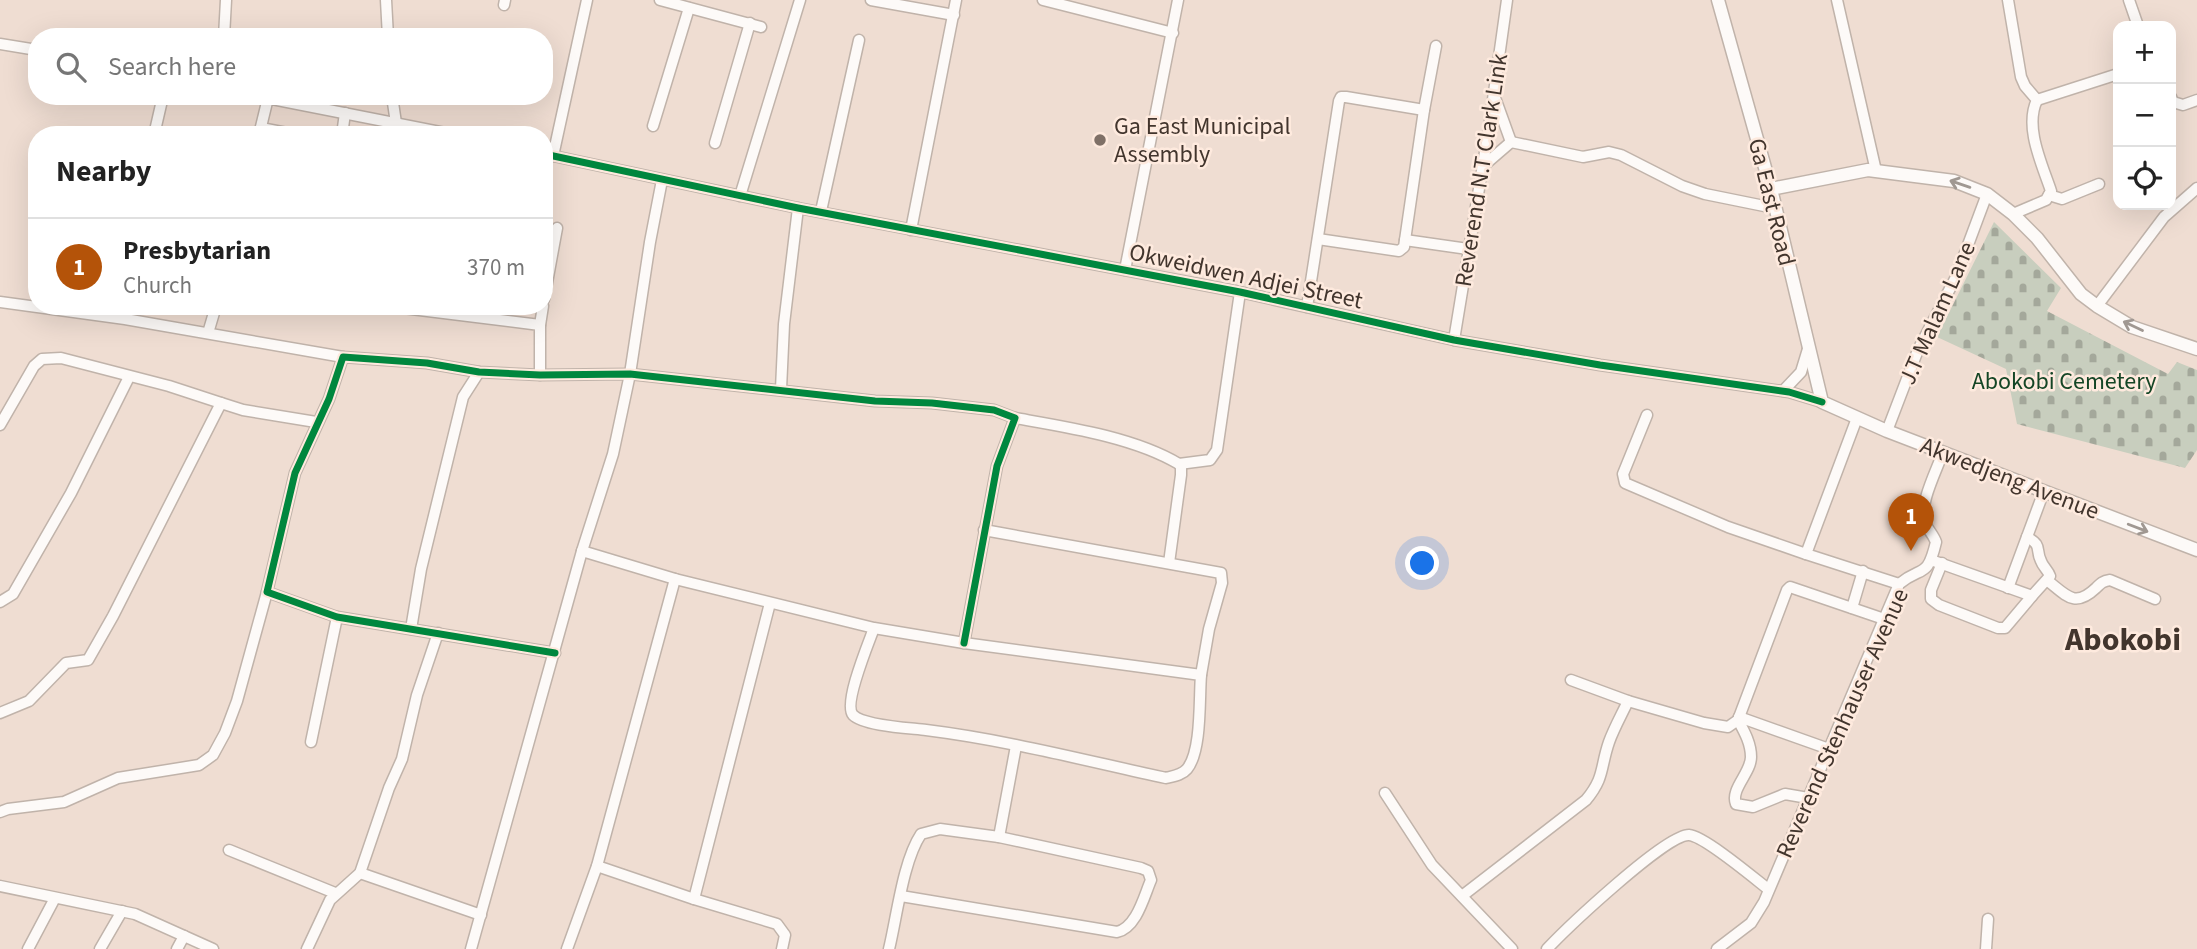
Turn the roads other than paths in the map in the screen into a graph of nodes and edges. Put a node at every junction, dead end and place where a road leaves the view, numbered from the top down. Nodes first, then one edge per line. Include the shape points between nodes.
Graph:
1 (226, 0) edge
2 (386, 0) edge
3 (587, 0) edge
4 (660, 0) edge
5 (800, 0) edge
6 (871, 0) edge
7 (957, 0) edge
8 (1043, 0) edge
9 (1178, 0) edge
10 (1507, 0) edge
11 (1718, 0) edge
12 (1837, 0) edge
13 (2008, 0) edge
14 (2129, 0) edge
15 (689, 8) junction
16 (954, 15) junction
17 (2136, 21) edge
18 (224, 28) edge
19 (388, 28) edge
20 (1172, 33) junction
21 (859, 40) dead end
22 (0, 44) edge
23 (1436, 46) dead end
24 (28, 49) edge
25 (2113, 76) edge
26 (1493, 92) junction
27 (2037, 100) junction
28 (2197, 100) edge
29 (2176, 103) edge
30 (161, 105) edge
31 (262, 105) edge
32 (304, 105) edge
33 (393, 105) edge
34 (1424, 110) junction
35 (345, 113) junction
36 (396, 123) junction
37 (155, 126) edge
38 (260, 126) edge
39 (343, 126) edge
40 (411, 126) edge
41 (653, 126) dead end
42 (553, 139) edge
43 (1511, 142) junction
44 (715, 143) dead end
45 (553, 156) edge
46 (1482, 167) junction
47 (1876, 171) junction
48 (662, 180) junction
49 (2099, 184) dead end
50 (2197, 188) edge
51 (1771, 189) junction
52 (1987, 194) junction
53 (2049, 195) junction
54 (740, 196) junction
55 (798, 208) junction
56 (1774, 208) junction
57 (821, 211) junction
58 (2013, 215) junction
59 (557, 228) dead end
60 (911, 230) junction
61 (1318, 239) junction
62 (1405, 240) junction
63 (1468, 249) junction
64 (553, 250) edge
65 (1125, 271) junction
66 (1240, 292) junction
67 (0, 302) edge
68 (28, 306) edge
69 (2096, 306) junction
70 (1307, 307) junction
71 (96, 315) edge
72 (125, 315) edge
73 (213, 315) edge
74 (459, 315) edge
75 (542, 315) edge
76 (125, 319) junction
77 (540, 325) junction
78 (208, 333) junction
79 (1454, 340) junction
80 (1808, 349) junction
81 (2197, 349) edge
82 (344, 356) junction
83 (479, 372) junction
84 (540, 374) junction
85 (630, 374) junction
86 (129, 377) junction
87 (781, 389) junction
88 (1783, 391) junction
89 (221, 403) junction
90 (1823, 403) junction
91 (1647, 415) dead end
92 (1015, 418) junction
93 (1857, 418) junction
94 (316, 422) junction
95 (0, 425) edge
96 (1887, 432) junction
97 (1943, 452) junction
98 (1178, 464) junction
99 (2044, 491) junction
100 (984, 530) junction
101 (2027, 537) junction
102 (2197, 550) edge
103 (582, 551) junction
104 (1806, 554) junction
105 (1937, 562) junction
106 (1169, 563) junction
107 (1863, 571) junction
108 (675, 579) junction
109 (2048, 581) junction
110 (1899, 584) junction
111 (2008, 588) junction
112 (267, 592) junction
113 (2032, 596) junction
114 (2155, 599) dead end
115 (0, 602) edge
116 (770, 603) junction
117 (1852, 608) junction
118 (337, 617) junction
119 (1884, 619) junction
120 (874, 628) junction
121 (411, 629) junction
122 (438, 633) junction
123 (964, 643) junction
124 (555, 653) junction
125 (1202, 675) junction
126 (1571, 680) dead end
127 (1628, 701) junction
128 (0, 713) edge
129 (1738, 718) junction
130 (311, 742) dead end
131 (1016, 746) junction
132 (1829, 749) junction
133 (1385, 793) dead end
134 (1808, 798) junction
135 (0, 812) edge
136 (999, 837) junction
137 (229, 850) dead end
138 (597, 866) junction
139 (360, 873) junction
140 (0, 886) edge
141 (1769, 890) junction
142 (335, 893) junction
143 (901, 896) junction
144 (1462, 896) junction
145 (55, 898) junction
146 (694, 899) junction
147 (122, 911) junction
148 (481, 915) junction
149 (1988, 919) dead end
150 (184, 936) junction
151 (28, 949) edge
152 (100, 949) edge
153 (177, 949) edge
154 (214, 949) edge
155 (307, 949) edge
156 (471, 949) edge
157 (567, 949) edge
158 (782, 949) edge
159 (889, 949) edge
160 (1513, 949) edge
161 (1547, 949) edge
162 (1717, 949) edge
163 (1986, 949) edge

1 - 18 street
2 - 19 street
3 - 42 street
4 - 15 street
5 - 54 street
6 - 16 street
7 - 16 street
8 - 20 street
9 - 20 street
10 - 26 street, Reverend N.T Clark Link
11 - 51 street, Ga East Road
12 - 47 street
13 - 27 street via 2021,77
14 - 17 street
15 - 41 street
15 - 44 street via 755,25
16 - 60 street
20 - 65 street
21 - 57 street
22 - 24 street
23 - 34 street
25 - 27 street
26 - 43 street
26 - 46 street, Reverend N.T Clark Link
27 - 53 street via 2033,123
28 - 29 street
30 - 37 street
31 - 38 street
32 - 35 street
33 - 36 street
34 - 61 street via 1341,97
34 - 62 street
35 - 36 street
35 - 39 street
36 - 40 street
43 - 46 street
43 - 56 street via 1583,157 1609,152 1621,155 1705,194
45 - 48 street, Okweidwen Adjei Street
46 - 63 street, Reverend N.T Clark Link
47 - 51 street
52 -> 47 street via 1954,181
48 - 54 street, Okweidwen Adjei Street
48 - 85 street
49 - 53 street via 2062,199
50 - 69 street via 2164,217
51 - 56 street, Ga East Road
52 - 58 street
52 - 96 street, J.T Malam Lane via 1956,278 1917,350
53 - 58 street
54 - 55 street, Okweidwen Adjei Street
55 - 57 street, Okweidwen Adjei Street
55 - 87 street
56 - 80 street, Ga East Road
57 - 60 street, Okweidwen Adjei Street
58 - 69 street
59 - 64 street
60 - 65 street, Okweidwen Adjei Street
61 - 62 street via 1399,251
61 - 70 street
62 - 63 street
63 - 79 street, Reverend N.T Clark Link
65 - 66 street, Okweidwen Adjei Street
66 - 70 street, Okweidwen Adjei Street
66 - 98 street via 1217,450 1210,460
67 - 68 street
81 -> 69 street via 2132,327
70 - 79 street, Okweidwen Adjei Street
71 - 76 street
72 - 76 street
73 - 78 street
74 - 77 street
75 - 77 street
76 - 78 street
77 - 84 street
78 - 82 street
79 - 88 street, Okweidwen Adjei Street
80 - 88 street via 1801,372
80 - 90 street, Ga East Road
82 - 83 street
82 - 94 street
83 - 84 street
83 - 121 street via 463,397
84 - 85 street
85 - 87 street
85 - 103 street via 613,454
86 - 89 street
86 - 95 street via 61,358 42,359
86 - 115 street via 71,494 12,594
87 - 92 street via 993,410
88 - 90 street, Okweidwen Adjei Street
89 - 94 street
89 - 128 street via 88,660 66,663 29,701
90 - 93 street, Akwedjeng Avenue
91 - 104 street via 1623,474 1625,484
92 - 98 street via 1084,430
92 - 100 street via 997,466
93 - 96 street, Akwedjeng Avenue
93 - 104 street
94 - 112 street via 295,472
96 - 97 street, Akwedjeng Avenue
97 - 99 street, Akwedjeng Avenue
97 - 105 street via 1923,513 1936,542
98 - 106 street via 1181,475
99 - 101 street
99 -> 102 street, Akwedjeng Avenue
100 - 106 street
100 - 123 street
101 - 109 street via 2039,547
101 - 111 street
103 - 108 street
103 - 124 street
104 - 107 street
105 - 110 street, Reverend Stenhauser Avenue
105 - 111 street
105 - 113 street via 1931,599 1998,628 2005,628
106 - 125 street via 1222,576
107 - 110 street
107 - 117 street
108 - 116 street
108 - 138 street
109 - 113 street
109 - 114 street via 2073,599 2083,599 2110,580
110 - 119 street, Reverend Stenhauser Avenue
111 - 113 street
112 - 118 street
112 - 135 street via 237,701 213,755 199,765 118,778 64,802
116 - 120 street
116 - 146 street
117 - 119 street
117 - 129 street via 1790,587
118 - 121 street
118 - 130 street
119 - 132 street, Reverend Stenhauser Avenue
120 - 123 street
120 - 131 street via 855,684 853,715 876,723
121 - 122 street
122 - 124 street
122 - 139 street via 402,759
123 - 125 street
124 - 148 street
125 - 131 street via 1199,733 1192,760 1179,775 1166,778
126 - 127 street
127 - 129 street via 1716,726 1728,727
127 - 144 street via 1612,734 1602,778 1586,800
129 - 132 street
129 - 134 street via 1751,759 1734,797 1736,804 1753,807 1785,794
131 - 136 street
132 - 134 street, Reverend Stenhauser Avenue
133 - 144 street via 1432,865
134 - 141 street, Reverend Stenhauser Avenue
136 - 143 street via 940,829 921,834 909,859
136 - 143 street via 1141,867 1151,880 1132,921 1117,932
137 - 142 street
138 - 146 street
138 - 157 street
139 - 142 street
139 - 148 street
140 - 145 street
141 - 161 street via 1703,841 1682,835 1595,902
141 - 162 street, Reverend Stenhauser Avenue via 1751,923
142 - 155 street
143 - 159 street
144 - 160 street
145 - 147 street
145 - 151 street
146 - 158 street via 777,923 785,935
147 - 150 street
147 - 152 street
148 - 156 street
149 - 163 street
150 - 153 street
150 - 154 street

